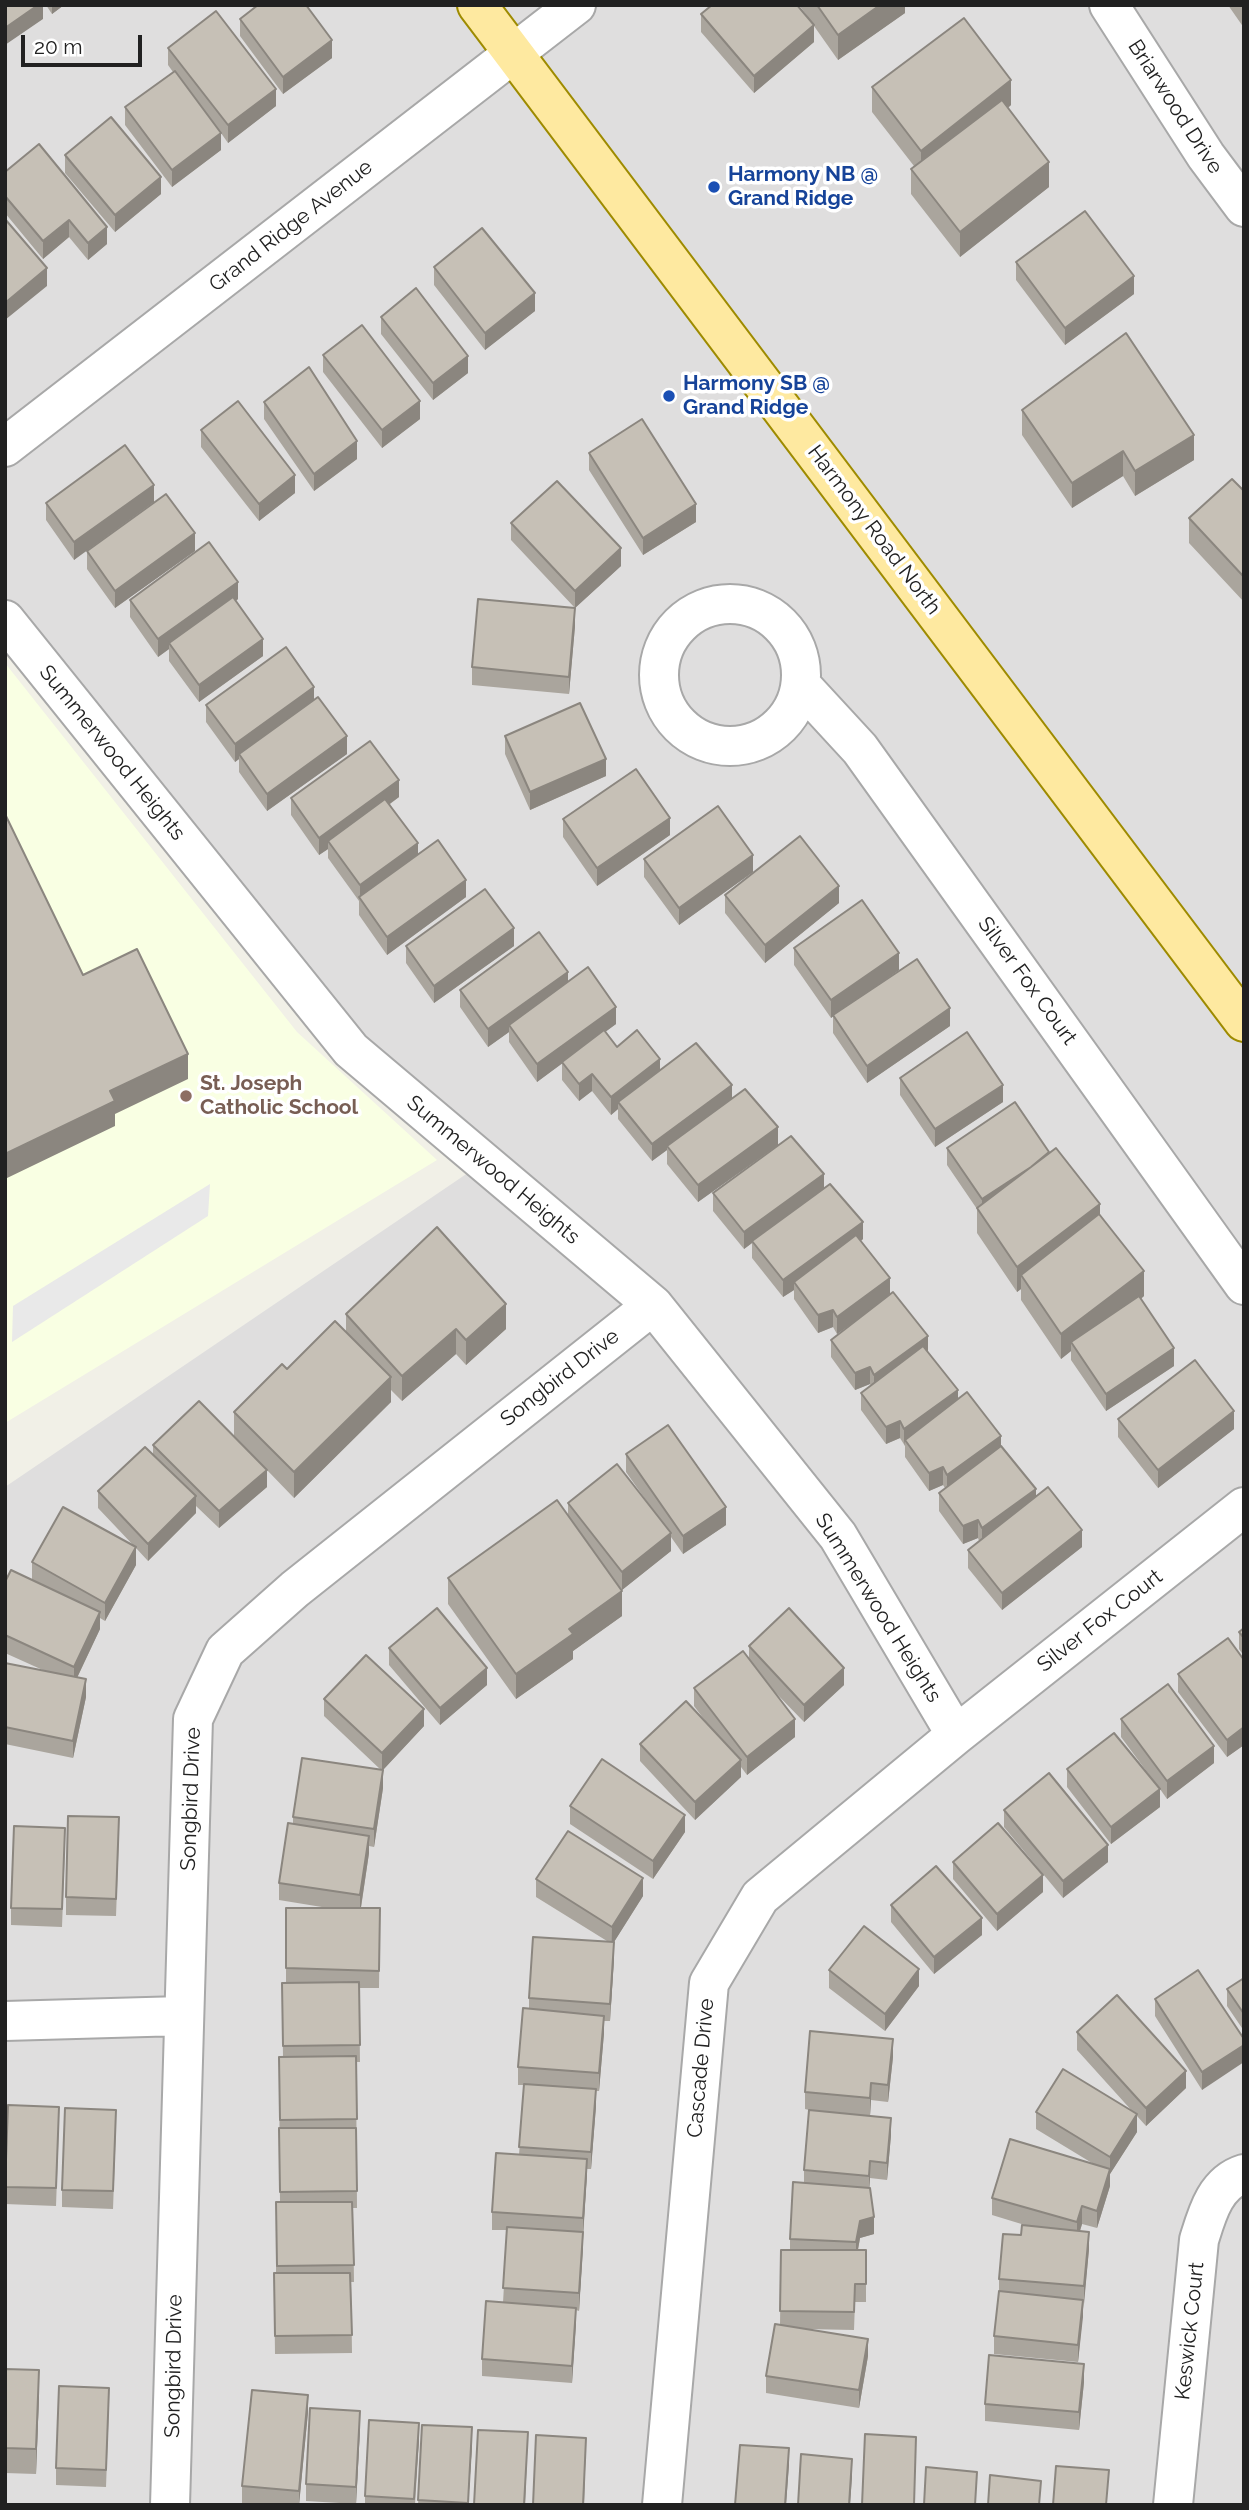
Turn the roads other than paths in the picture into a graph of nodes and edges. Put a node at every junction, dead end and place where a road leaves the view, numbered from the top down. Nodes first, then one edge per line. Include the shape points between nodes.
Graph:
1 (477, 5) edge
2 (576, 5) edge
3 (1109, 5) edge
4 (514, 53) junction
5 (1244, 207) edge
6 (5, 447) edge
7 (5, 620) edge
8 (801, 685) dead end
9 (1244, 1022) edge
10 (1244, 1285) edge
11 (653, 1305) junction
12 (1244, 1507) edge
13 (956, 1735) junction
14 (182, 2016) junction
15 (5, 2021) edge
16 (1244, 2174) edge
17 (170, 2505) edge
18 (662, 2505) edge
19 (1173, 2505) edge

1 - 4 main road, Harmony Road North
2 - 4 street, Grand Ridge Avenue
3 - 5 street, Briarwood Drive
4 - 6 street, Grand Ridge Avenue
4 - 9 main road, Harmony Road North
7 - 11 street, Summerwood Heights via 351,1050
8 - 10 street, Silver Fox Court via 860,749
11 - 13 street, Summerwood Heights via 838,1536
11 - 14 street, Songbird Drive via 295,1589 225,1651 193,1719
12 - 13 street, Silver Fox Court
13 - 18 street, Cascade Drive via 760,1897 709,1983
14 - 15 street
14 - 17 street, Songbird Drive
16 - 19 street, Keswick Court via 1232,2178 1209,2205 1199,2240

